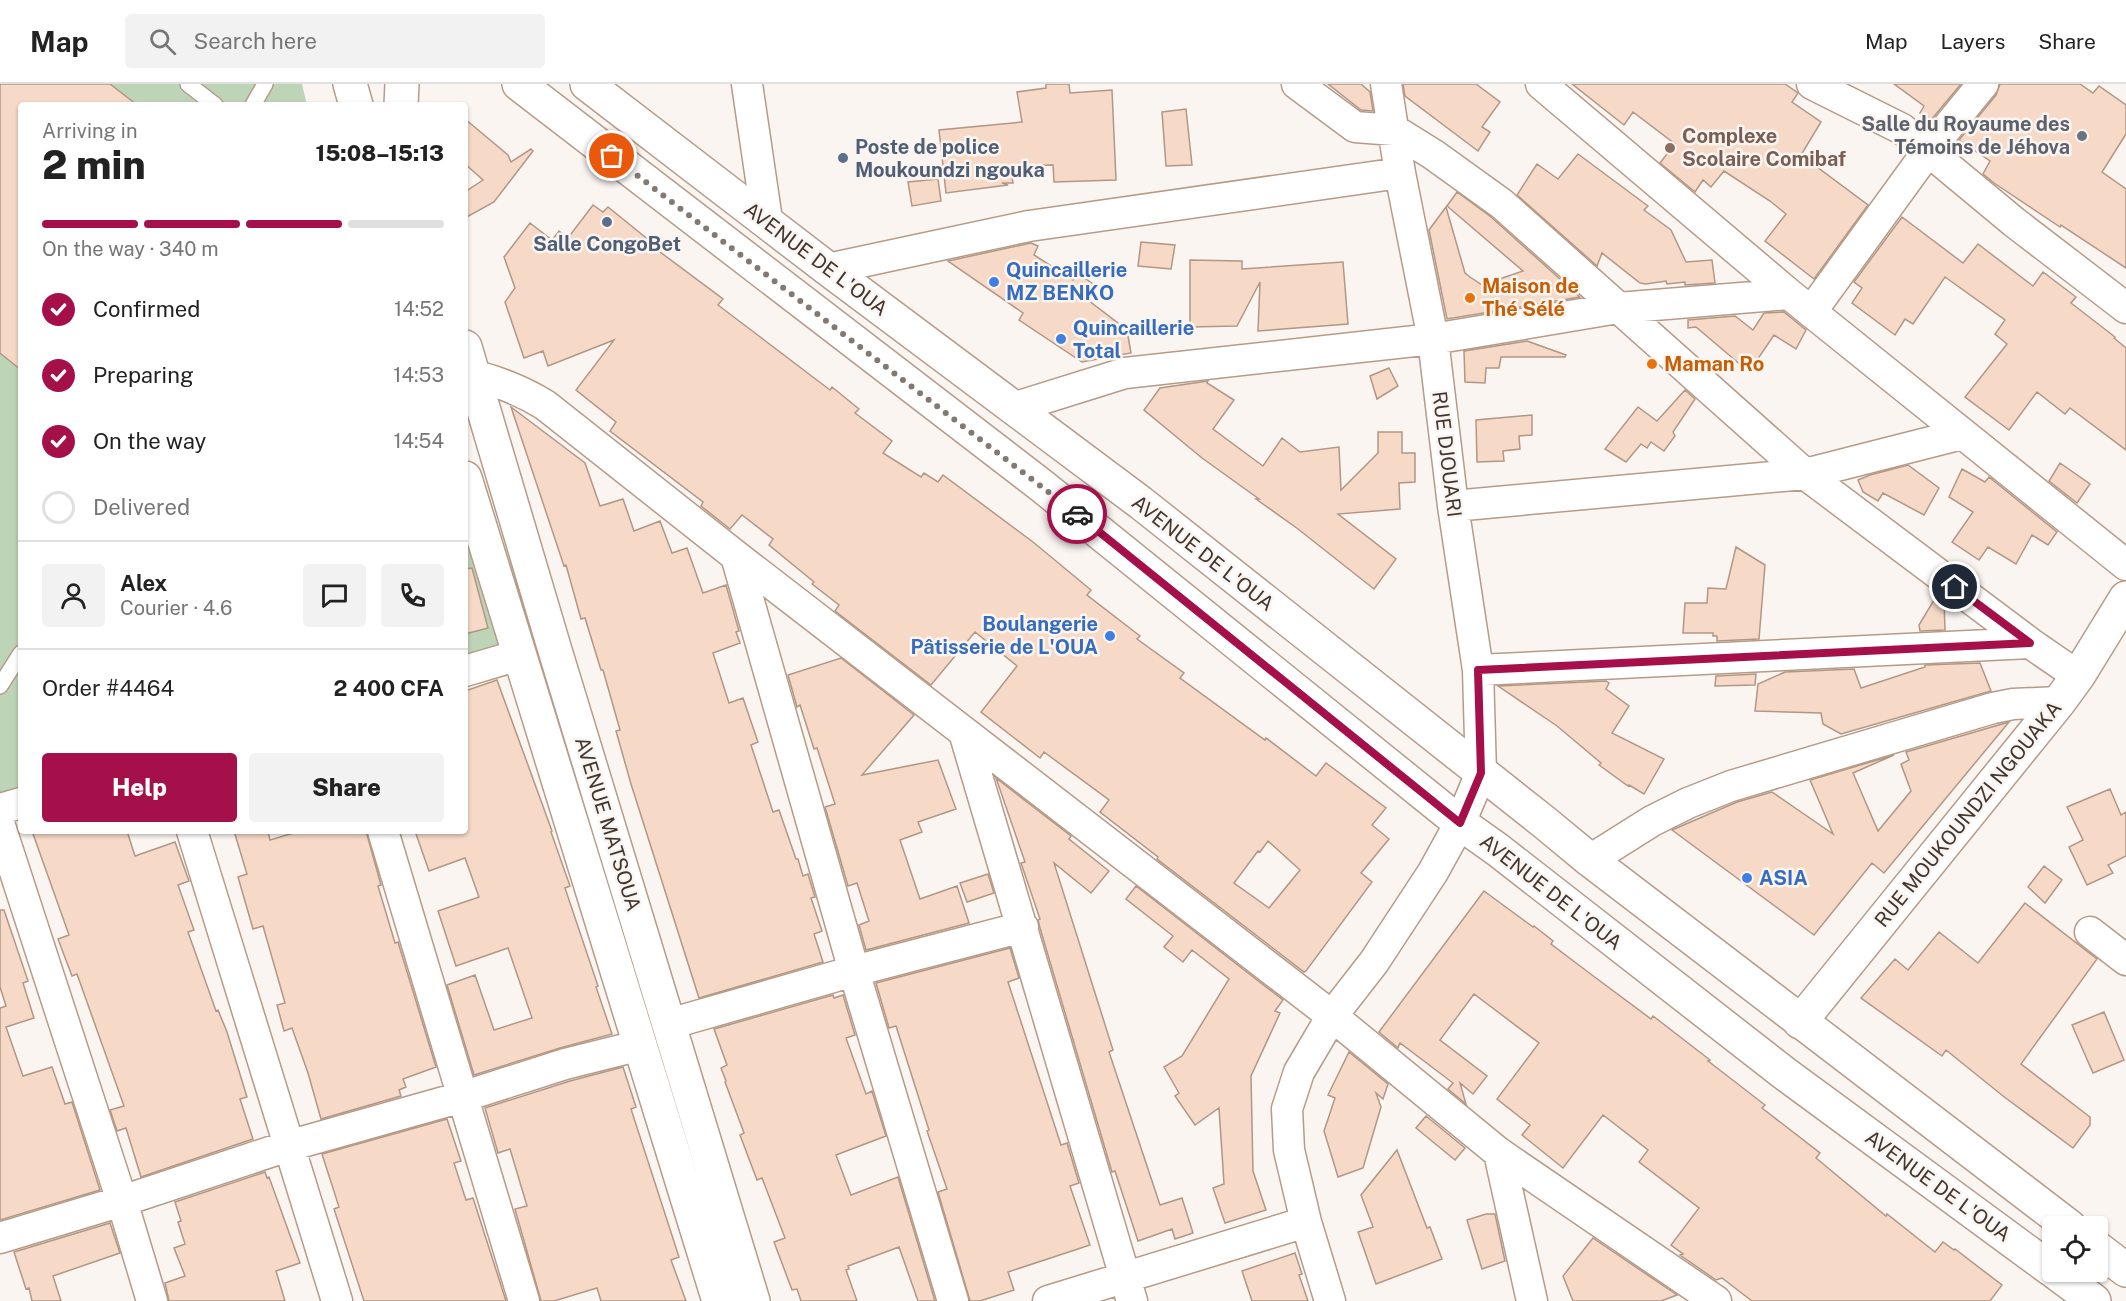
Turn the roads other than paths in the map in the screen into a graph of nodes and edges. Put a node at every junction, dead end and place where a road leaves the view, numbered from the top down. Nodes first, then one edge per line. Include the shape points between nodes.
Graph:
1 (188, 84) edge
2 (265, 84) edge
3 (350, 84) edge
4 (402, 84) edge
5 (519, 84) edge
6 (747, 84) edge
7 (1297, 84) edge
8 (1386, 84) edge
9 (1541, 84) edge
10 (1812, 84) edge
11 (1983, 84) edge
12 (602, 88) edge
13 (211, 102) edge
14 (255, 102) edge
15 (355, 102) edge
16 (400, 102) edge
17 (1394, 130) junction
18 (1928, 151) junction
19 (1400, 173) junction
20 (766, 220) junction
21 (828, 269) junction
22 (1800, 303) junction
23 (1618, 308) junction
24 (2126, 308) edge
25 (1433, 339) junction
26 (468, 366) edge
27 (1013, 408) junction
28 (1962, 434) junction
29 (1805, 474) junction
30 (468, 488) edge
31 (1453, 506) junction
32 (736, 556) junction
33 (2126, 565) edge
34 (2126, 598) edge
35 (2030, 643) junction
36 (519, 655) junction
37 (18, 658) edge
38 (468, 670) edge
39 (1478, 670) junction
40 (2078, 676) junction
41 (0, 686) edge
42 (2059, 702) junction
43 (964, 732) junction
44 (1481, 773) junction
45 (18, 804) edge
46 (0, 809) edge
47 (1460, 823) junction
48 (0, 826) edge
49 (193, 834) edge
50 (384, 834) edge
51 (1590, 860) junction
52 (1023, 927) junction
53 (2090, 932) dead end
54 (2126, 960) edge
55 (854, 971) junction
56 (1332, 1016) junction
57 (1800, 1022) junction
58 (669, 1023) junction
59 (641, 1045) junction
60 (462, 1097) junction
61 (288, 1146) junction
62 (1499, 1153) junction
63 (122, 1201) junction
64 (2056, 1216) edge
65 (1306, 1222) junction
66 (0, 1238) edge
67 (2108, 1256) edge
68 (2042, 1263) edge
69 (2126, 1270) edge
70 (2068, 1282) edge
71 (1128, 1289) edge
72 (152, 1301) edge
73 (336, 1301) edge
74 (524, 1301) edge
75 (719, 1301) edge
76 (753, 1301) edge
77 (953, 1301) edge
78 (1048, 1301) edge
79 (1330, 1301) edge
80 (1532, 1301) edge
81 (1716, 1301) edge
82 (2094, 1301) edge

1 - 13 lane
2 - 14 lane
3 - 15 main road
4 - 16 main road
5 - 47 main road, AVENUE DE L'OUA via 1042,486
6 - 20 street
7 - 17 street via 1355,128
8 - 17 street, RUE DJOUARI
9 - 22 street
10 - 18 street via 1902,129
11 - 18 street
12 - 20 main road, AVENUE DE L'OUA
17 - 19 street, RUE DJOUARI
17 - 23 street via 1502,204
18 - 22 street
18 - 24 street
19 - 21 street via 1029,226
19 - 25 street, RUE DJOUARI
20 - 21 main road, AVENUE DE L'OUA
21 - 27 main road, AVENUE DE L'OUA
22 - 23 street
22 - 28 street
23 - 25 street
23 - 29 street
25 - 27 street via 1125,373
25 - 31 street, RUE DJOUARI
26 - 32 street via 546,405
26 - 58 main road, AVENUE MATSOUA
27 - 44 main road, AVENUE DE L'OUA via 1141,502
28 - 29 street
28 - 33 street
29 - 31 street
29 - 35 street
30 - 36 main road, AVENUE MATSOUA
31 - 39 street, RUE DJOUARI
32 - 43 street
32 - 55 street
34 - 40 main road, RUE MOUKOUNDZI NGOUAKA
35 - 39 street
35 - 40 street
36 - 38 street
36 - 59 main road, AVENUE MATSOUA
37 - 41 lane
39 - 44 street, RUE DJOUARI
40 - 42 main road, RUE MOUKOUNDZI NGOUAKA
42 - 51 street via 1993,708 1731,786 1652,821
42 - 57 main road, RUE MOUKOUNDZI NGOUAKA
43 - 52 street
43 - 56 street
44 - 47 street, RUE DJOUARI
44 - 51 main road, AVENUE DE L'OUA
45 - 46 street
47 - 56 street, RUE DJOUARI via 1374,962
47 - 68 main road, AVENUE DE L'OUA via 1784,1072
48 - 63 street
49 - 61 street
50 - 60 street
51 - 57 main road, AVENUE DE L'OUA
52 - 55 street
52 - 71 street
53 - 54 street
55 - 58 street
55 - 77 street
56 - 62 street
56 - 65 street, RUE DJOUARI via 1299,1072 1287,1109 1289,1150
57 - 64 main road, AVENUE DE L'OUA
58 - 76 main road, AVENUE MATSOUA
59 - 60 street
59 - 75 main road, AVENUE MATSOUA
60 - 61 street
60 - 74 street
61 - 63 street
61 - 73 street
62 - 80 street
62 - 81 street
63 - 66 street
63 - 72 street
65 - 71 street
65 - 79 street, RUE DJOUARI
67 - 69 main road
70 - 82 main road, AVENUE DE L'OUA
71 - 78 street

